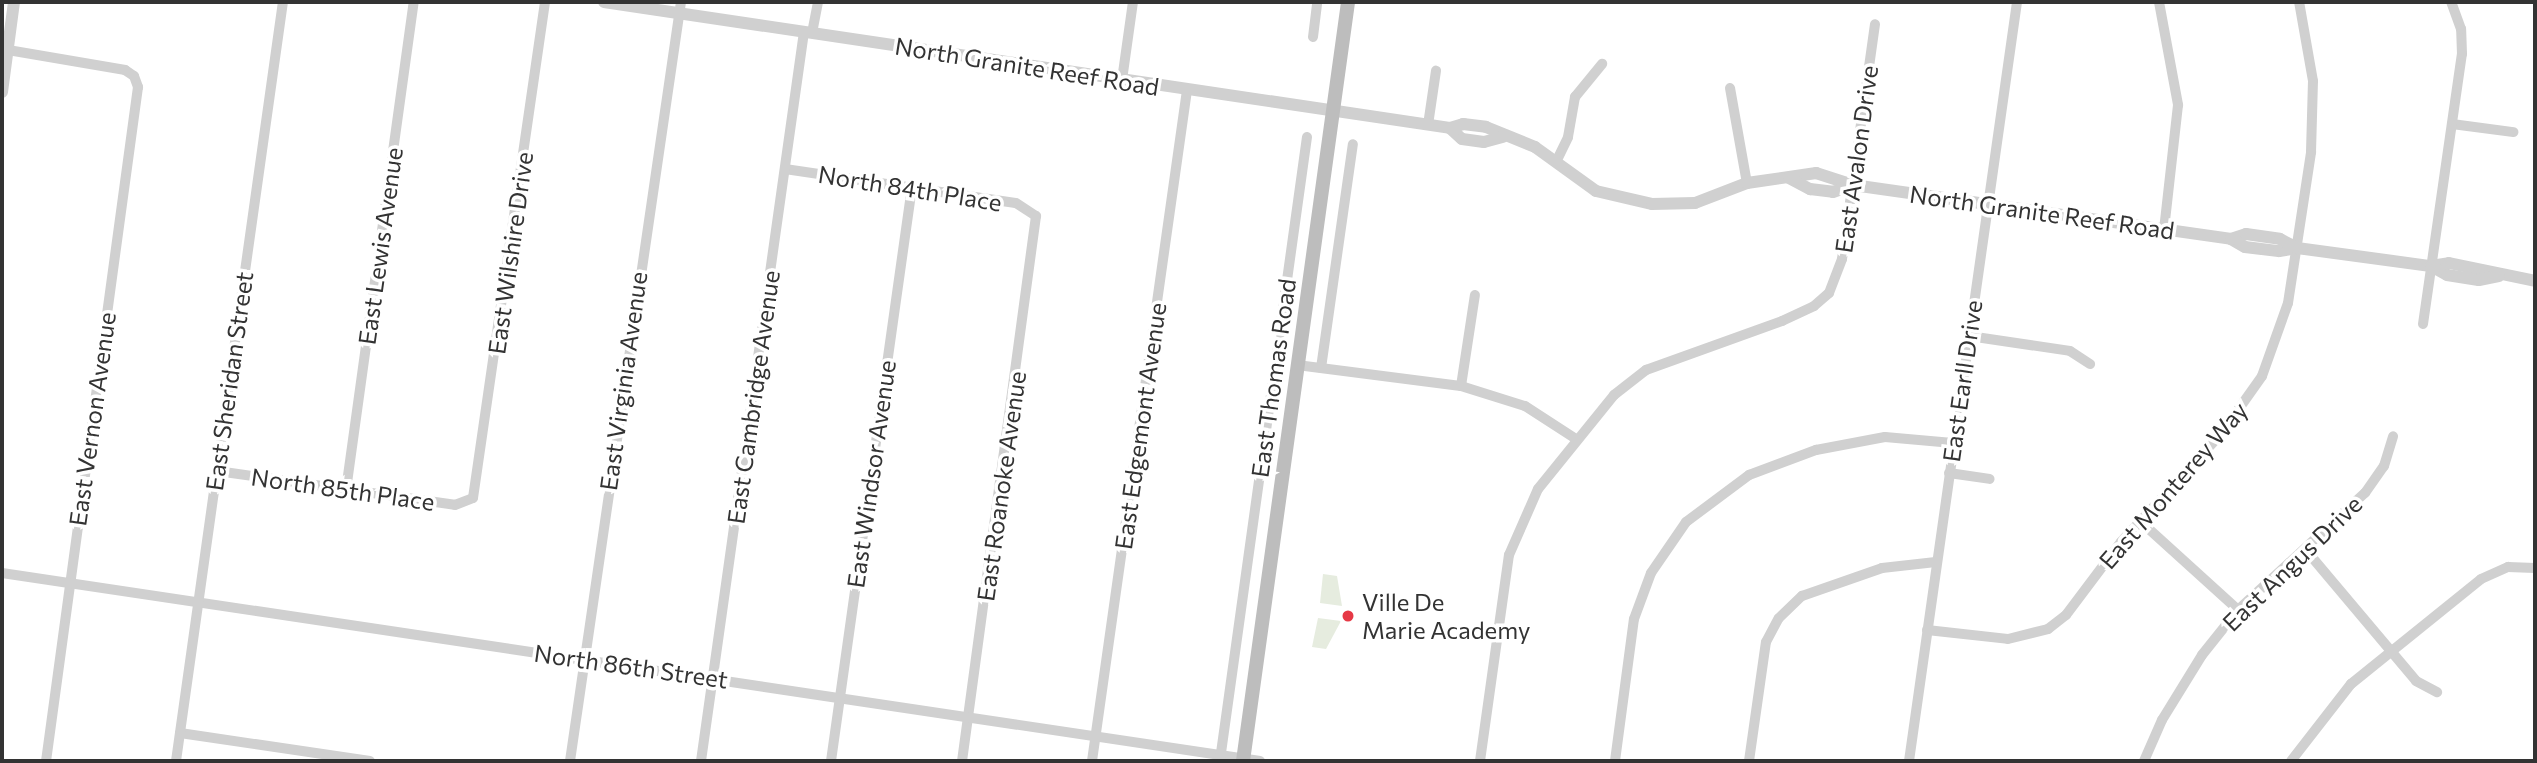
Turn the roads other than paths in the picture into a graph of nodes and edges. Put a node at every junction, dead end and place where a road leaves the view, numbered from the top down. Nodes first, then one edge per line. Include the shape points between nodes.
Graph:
1 (14, 2) edge
2 (283, 2) edge
3 (414, 2) edge
4 (545, 2) edge
5 (604, 2) edge
6 (818, 2) edge
7 (1133, 2) edge
8 (1317, 2) edge
9 (1348, 2) edge
10 (2017, 2) edge
11 (2159, 2) edge
12 (2298, 2) edge
13 (2455, 3) edge
14 (679, 7) edge
15 (1875, 24) dead end
16 (808, 33) junction
17 (1312, 37) dead end
18 (8, 50) junction
19 (1602, 64) dead end
20 (1436, 71) dead end
21 (1122, 80) junction
22 (1730, 88) dead end
23 (1187, 90) junction
24 (2, 92) edge
25 (1333, 111) junction
26 (2452, 124) junction
27 (1428, 125) junction
28 (2513, 132) dead end
29 (1307, 137) dead end
30 (1353, 144) dead end
31 (1557, 160) junction
32 (785, 169) junction
33 (1747, 183) junction
34 (1853, 185) junction
35 (912, 187) junction
36 (1987, 204) junction
37 (1033, 211) joint
38 (2164, 229) junction
39 (2297, 248) junction
40 (2431, 266) junction
41 (2535, 281) edge
42 (1475, 295) dead end
43 (2423, 324) dead end
44 (1969, 336) junction
45 (2090, 364) dead end
46 (1297, 365) junction
47 (1321, 368) junction
48 (1461, 386) junction
49 (2393, 436) dead end
50 (1576, 439) junction
51 (1953, 443) junction
52 (217, 471) junction
53 (1949, 473) junction
54 (1990, 479) dead end
55 (345, 490) junction
56 (469, 502) joint
57 (2140, 521) junction
58 (2305, 549) junction
59 (1936, 562) junction
60 (2535, 568) edge
61 (2, 573) edge
62 (70, 583) junction
63 (198, 601) junction
64 (2238, 610) junction
65 (1927, 630) junction
66 (2391, 652) junction
67 (584, 659) junction
68 (713, 678) junction
69 (2437, 692) dead end
70 (840, 697) junction
71 (968, 716) junction
72 (180, 733) junction
73 (1096, 734) junction
74 (307, 757) edge
75 (1221, 758) edge
76 (1244, 760) edge
77 (46, 761) edge
78 (176, 761) edge
79 (370, 761) edge
80 (570, 761) edge
81 (701, 761) edge
82 (831, 761) edge
83 (962, 761) edge
84 (1093, 761) edge
85 (1260, 761) edge
86 (1480, 761) edge
87 (1615, 761) edge
88 (1749, 761) edge
89 (1909, 761) edge
90 (1916, 761) edge
91 (2144, 761) edge
92 (2291, 761) edge

1 - 18 street
2 - 52 street, East Sheridan Street
3 - 55 street, East Lewis Avenue
4 - 56 street, East Wilshire Drive via 476,489
5 - 14 street, North Granite Reef Road
6 - 16 street, East Cambridge Avenue
7 - 21 street
8 - 17 street
9 - 25 main road, East Thomas Road
10 - 36 street, East Earll Drive
11 - 38 street via 2179,105
12 - 39 street, East Monterey Way via 2308,44 2314,116
13 - 26 street via 2462,54
14 - 16 street, North Granite Reef Road
14 - 67 street, East Virginia Avenue
15 - 34 street, East Avalon Drive
16 - 21 street, North Granite Reef Road
16 - 32 street, East Cambridge Avenue
18 - 24 street
18 - 62 street, East Vernon Avenue via 120,68 134,76 138,95
19 - 31 street via 1575,97 1568,136
20 - 27 street
21 - 23 street, North Granite Reef Road
22 - 33 street
23 - 25 street, North Granite Reef Road
23 - 73 street, East Edgemont Avenue
25 - 27 street, North Granite Reef Road
25 - 46 main road, East Thomas Road
26 - 28 street
26 - 40 street
27 - 31 street, North Granite Reef Road via 1486,127
29 - 75 street, East Thomas Road
30 - 47 street, East Thomas Road
31 - 33 street, North Granite Reef Road via 1596,191 1652,204 1695,203
32 - 35 street, North 84th Place
32 - 68 street, East Cambridge Avenue
33 - 34 street, North Granite Reef Road via 1816,173
34 - 36 street, North Granite Reef Road
34 - 50 street, East Avalon Drive via 1843,259 1829,293 1802,313 1646,370 1614,395
35 - 37 street, North 84th Place via 1016,203
35 - 70 street, East Windsor Avenue
36 - 38 street, North Granite Reef Road
36 - 44 street, East Earll Drive
37 - 71 street, East Roanoke Avenue via 1037,228
38 - 39 street, North Granite Reef Road via 2231,239 2246,234 2280,239
39 - 40 street, North Granite Reef Road
39 - 57 street, East Monterey Way via 2288,303 2262,376 2221,434
40 - 41 street, North Granite Reef Road via 2449,263
40 - 43 street
42 - 48 street
44 - 45 street via 2070,351
44 - 51 street, East Earll Drive
46 - 47 street
46 - 76 main road, East Thomas Road
47 - 48 street
48 - 50 street via 1525,406
49 - 58 street, East Angus Drive via 2384,466 2365,493
50 - 86 street via 1538,489 1513,540
51 - 53 street, East Earll Drive
51 - 87 street via 1885,437 1816,450 1749,475 1686,522 1651,573 1634,619
52 - 55 street, North 85th Place
52 - 63 street, East Sheridan Street
53 - 54 street
53 - 59 street, East Earll Drive
55 - 56 street, North 85th Place via 455,505
57 - 64 street
57 - 65 street, East Monterey Way via 2066,615 2048,629 2008,639
58 - 64 street, East Angus Drive
58 - 66 street
59 - 65 street, East Earll Drive
59 - 88 street via 1882,568 1802,596 1779,618 1766,642
60 - 66 street via 2508,567 2481,579
61 - 62 street, North 86th Street
62 - 63 street, North 86th Street
62 - 77 street, East Vernon Avenue
63 - 67 street, North 86th Street
63 - 72 street, East Sheridan Street
64 - 91 street, East Angus Drive via 2179,692
65 - 89 street, East Earll Drive
66 - 69 street via 2416,681
66 - 92 street via 2351,684
67 - 68 street, North 86th Street
67 - 80 street, East Virginia Avenue
68 - 70 street, North 86th Street
68 - 81 street, East Cambridge Avenue
70 - 71 street, North 86th Street
70 - 82 street, East Windsor Avenue
71 - 73 street, North 86th Street
71 - 83 street, East Roanoke Avenue
72 - 74 street
72 - 78 street, East Sheridan Street
73 - 75 street, North 86th Street
73 - 84 street, East Edgemont Avenue
74 - 79 street
75 - 76 street, North 86th Street
76 - 85 street, North 86th Street
89 - 90 street

